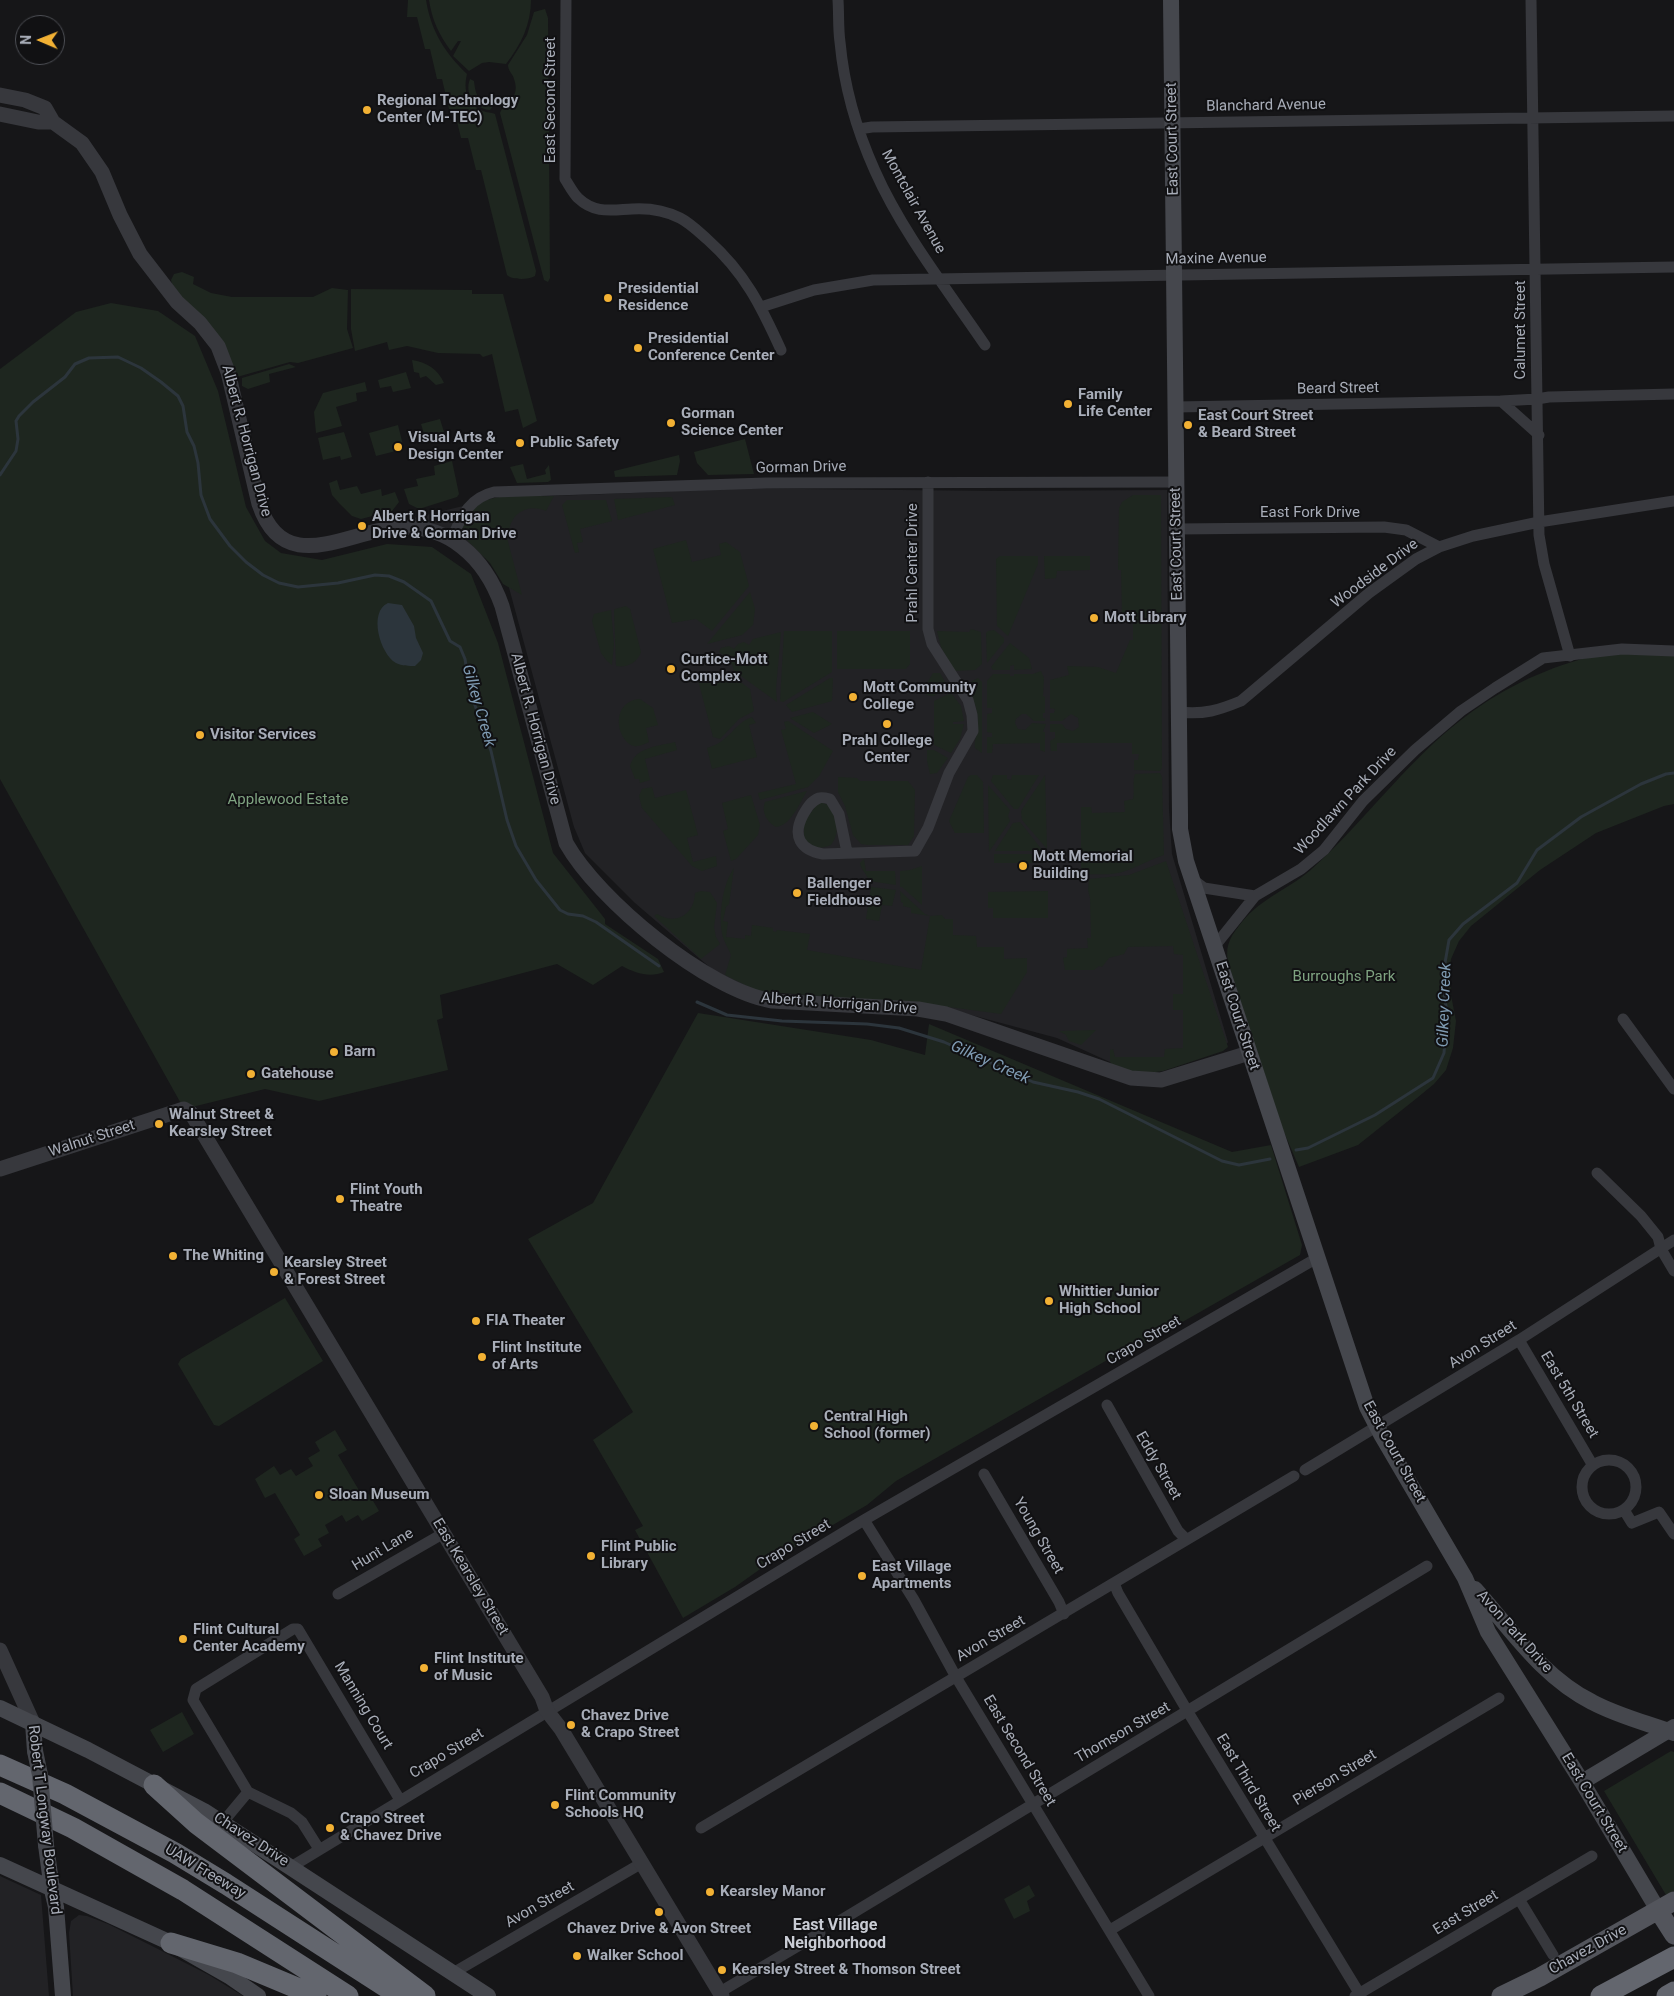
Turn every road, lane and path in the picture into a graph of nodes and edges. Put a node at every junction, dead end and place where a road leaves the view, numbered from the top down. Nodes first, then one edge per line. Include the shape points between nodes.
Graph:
1 (566, 0) edge
2 (838, 0) edge
3 (1171, 0) edge
4 (1531, 0) edge
5 (0, 95) edge
6 (0, 114) edge
7 (1674, 116) edge
8 (1534, 117) junction
9 (53, 122) junction
10 (1173, 123) junction
11 (859, 130) junction
12 (1674, 267) edge
13 (1535, 269) junction
14 (1174, 274) junction
15 (940, 278) junction
16 (762, 307) junction
17 (985, 345) dead end
18 (782, 350) dead end
19 (1674, 394) edge
20 (1537, 399) junction
21 (1501, 401) junction
22 (1176, 407) junction
23 (1539, 435) junction
24 (928, 482) junction
25 (1177, 482) junction
26 (1674, 501) edge
27 (1540, 522) junction
28 (1177, 529) junction
29 (451, 540) junction
30 (1438, 548) junction
31 (1674, 651) edge
32 (1570, 656) junction
33 (1179, 712) junction
34 (847, 852) junction
35 (1192, 879) junction
36 (1256, 896) junction
37 (1214, 947) junction
38 (1623, 1019) dead end
39 (1249, 1053) junction
40 (1674, 1089) edge
41 (184, 1109) joint
42 (0, 1169) edge
43 (1596, 1173) dead end
44 (1674, 1240) edge
45 (1661, 1249) junction
46 (1317, 1258) junction
47 (1674, 1272) edge
48 (1520, 1340) junction
49 (1107, 1405) dead end
50 (1377, 1428) junction
51 (1592, 1464) junction
52 (1305, 1470) dead end
53 (984, 1474) dead end
54 (1294, 1476) dead end
55 (1624, 1510) junction
56 (864, 1520) junction
57 (444, 1533) junction
58 (1674, 1534) edge
59 (1186, 1540) junction
60 (1427, 1566) dead end
61 (1465, 1578) junction
62 (1114, 1583) junction
63 (338, 1594) dead end
64 (1064, 1614) junction
65 (1514, 1633) junction
66 (1496, 1644) junction
67 (0, 1650) edge
68 (956, 1677) junction
69 (1499, 1698) dead end
70 (0, 1708) edge
71 (547, 1711) junction
72 (1188, 1712) junction
73 (33, 1723) junction
74 (1672, 1730) edge
75 (0, 1765) edge
76 (1582, 1782) junction
77 (154, 1785) junction
78 (248, 1792) junction
79 (0, 1793) edge
80 (400, 1800) junction
81 (1033, 1803) junction
82 (223, 1822) junction
83 (702, 1828) dead end
84 (1264, 1837) junction
85 (319, 1849) junction
86 (1592, 1856) dead end
87 (642, 1863) junction
88 (0, 1865) edge
89 (292, 1866) junction
90 (52, 1890) junction
91 (1519, 1898) junction
92 (1666, 1906) edge
93 (833, 1925) dead end
94 (1110, 1930) junction
95 (820, 1933) dead end
96 (1674, 1935) edge
97 (171, 1943) junction
98 (1553, 1955) dead end
99 (1674, 1957) edge
100 (1674, 1971) edge
101 (453, 1973) junction
102 (1674, 1992) edge
103 (721, 1994) edge
104 (1358, 1995) edge
105 (63, 1996) edge
106 (258, 1996) edge
107 (316, 1996) edge
108 (348, 1996) edge
109 (400, 1996) edge
110 (425, 1996) edge
111 (488, 1996) edge
112 (1149, 1996) edge
113 (1501, 1996) edge
114 (1601, 1996) edge
115 (1622, 1996) edge
116 (1666, 1996) edge

1 - 16 street, East Second Street via 566,179 577,197 592,208 609,212 658,210 681,218 725,256 742,275
2 - 11 street, Montclair Avenue via 847,86
3 - 10 main road, East Court Street
4 - 8 street, Calumet Street
5 - 9 street, Albert R. Horrigan Drive via 45,108
6 - 9 street
7 - 8 street, Blanchard Avenue
8 - 10 street, Blanchard Avenue
8 - 13 street, Calumet Street
9 - 29 street, Albert R. Horrigan Drive via 89,152 102,172 140,254 218,346 228,372 262,514 274,531 290,542 306,547 394,528 427,530
10 - 11 street, Blanchard Avenue
10 - 14 main road, East Court Street
11 - 15 street, Montclair Avenue via 875,172 915,244
12 - 13 street, Maxine Avenue
13 - 14 street, Maxine Avenue
13 - 20 street, Calumet Street
14 - 15 street, Maxine Avenue
14 - 22 main road, East Court Street
15 - 16 street, Maxine Avenue via 873,280 814,290
15 - 17 street, Montclair Avenue
16 - 18 street
19 - 20 street, Beard Street via 1549,396
20 - 21 street, Beard Street
20 - 23 street, Calumet Street
21 - 22 street, Beard Street
21 - 23 street
22 - 25 main road, East Court Street
23 - 27 street, Calumet Street
24 - 25 street, Gorman Drive
24 - 29 street, Gorman Drive via 727,484 494,492 472,503
24 - 34 street, Prahl Center Drive via 928,629 932,644 968,700 973,731 949,773 928,828 915,851
25 - 28 main road, East Court Street
26 - 27 street, Woodside Drive
27 - 30 street, Woodside Drive via 1473,536
27 - 32 street, Calumet Street via 1544,564
28 - 30 street, East Fork Drive via 1384,527 1406,530
28 - 33 main road, East Court Street
29 - 39 street, Albert R. Horrigan Drive via 475,557 497,593 562,831 572,854 639,924 710,977 737,991 772,1001 918,1009 946,1014 1140,1080 1170,1078
30 - 33 street, Woodside Drive via 1416,559 1369,593 1242,700 1216,711
31 - 32 street, Woodlawn Park Drive via 1622,649
32 - 36 street, Woodlawn Park Drive via 1544,658 1461,711 1363,801 1324,850 1301,869
33 - 35 main road, East Court Street via 1180,829
34 - 34 street, Prahl Center Drive via 839,814 830,799 820,797 811,803 800,822 797,833 803,846 823,854
35 - 36 street via 1204,888
35 - 37 main road, East Court Street
36 - 37 street, Woodlawn Park Drive
37 - 39 main road, East Court Street
38 - 40 street
39 - 46 main road, East Court Street
41 - 42 street, Walnut Street
41 - 57 street, East Kearsley Street via 199,1125
43 - 45 street via 1641,1216 1658,1237
44 - 45 street, Avon Street
45 - 47 street
45 - 48 street, Avon Street
46 - 50 main road, East Court Street
46 - 56 street, Crapo Street
48 - 50 street, Avon Street
48 - 51 street, East 5th Street
49 - 59 street, Eddy Street
50 - 52 street, Avon Street
50 - 61 main road, East Court Street
51 - 55 street via 1584,1475 1581,1489 1586,1502 1597,1512 1611,1514
51 - 55 street via 1606,1459 1620,1461 1632,1471 1637,1484 1634,1499
53 - 64 street, Young Street
54 - 59 street, Avon Street
55 - 58 street via 1632,1523 1659,1512
56 - 68 street, East Second Street via 914,1600
56 - 71 street, Crapo Street
57 - 63 street, Hunt Lane
57 - 71 street, East Kearsley Street via 542,1697
59 - 62 street, Avon Street
60 - 72 street, Thomson Street
61 - 65 main road, Avon Park Drive
61 - 66 main road, East Court Street
62 - 64 street, Avon Street
62 - 72 street, East Third Street
64 - 68 street, Avon Street
65 - 66 main road
65 - 74 main road, Avon Park Drive via 1527,1651 1574,1692 1612,1712
66 - 76 main road, East Court Street
67 - 73 street, Robert T Longway Boulevard
68 - 81 street, East Second Street
68 - 83 street, Avon Street
69 - 84 street, Pierson Street
70 - 73 main road, Chavez Drive
71 - 80 street, Crapo Street
71 - 87 street, East Kearsley Street
72 - 81 street, Thomson Street
72 - 84 street, East Third Street
73 - 77 main road, Chavez Drive
73 - 90 main road, Robert T Longway Boulevard, bridge
74 - 76 main road
75 - 109 highway, UAW Freeway via 65,1794 175,1853
76 - 92 main road, East Court Street
77 - 82 main road, Chavez Drive
77 - 110 highway via 196,1823
78 - 80 street, Manning Court via 193,1700 196,1689 293,1629 298,1629
78 - 82 street
78 - 85 street via 291,1813 302,1822
79 - 108 highway, UAW Freeway via 80,1832 183,1890
80 - 85 street, Crapo Street
81 - 93 street, Thomson Street
81 - 94 street, East Second Street
82 - 89 main road, Chavez Drive
84 - 94 street, Pierson Street
84 - 104 street, East Third Street
85 - 89 street, Crapo Street
86 - 91 street, East Street
87 - 101 street, Avon Street
87 - 103 street, East Kearsley Street
88 - 90 main road
89 - 101 main road, Chavez Drive
90 - 97 main road
90 - 105 main road, Robert T Longway Boulevard
91 - 98 street
91 - 104 street, East Street
92 - 96 main road, East Court Street
92 - 113 main road, Chavez Drive
94 - 112 street, East Second Street
95 - 103 street
97 - 106 main road
97 - 107 highway via 237,1963
99 - 114 highway
100 - 115 highway
101 - 111 main road, Chavez Drive
102 - 116 highway

